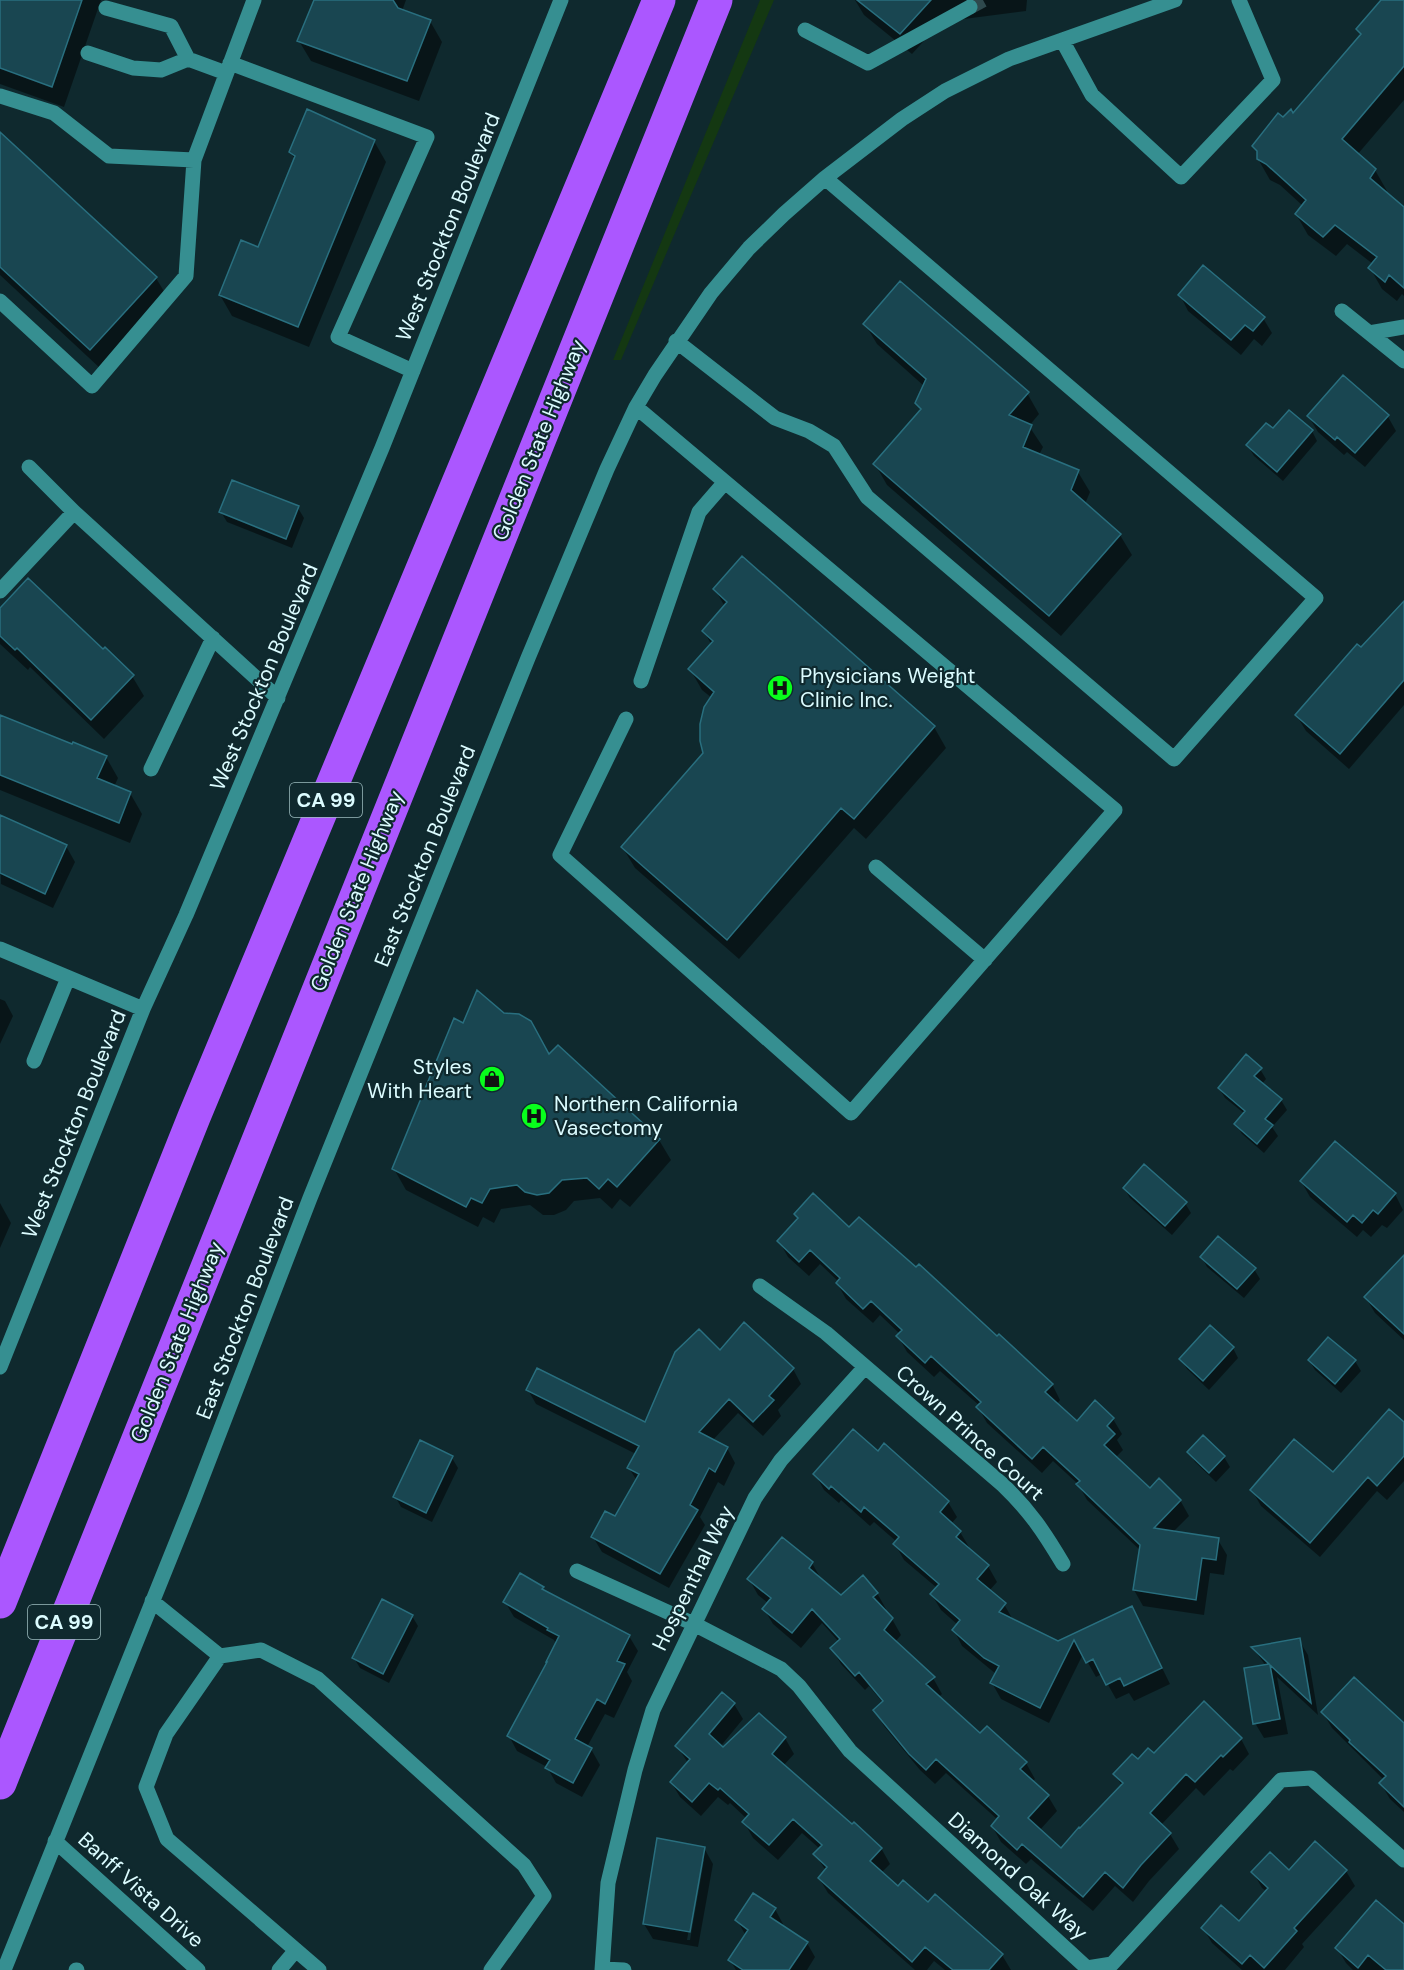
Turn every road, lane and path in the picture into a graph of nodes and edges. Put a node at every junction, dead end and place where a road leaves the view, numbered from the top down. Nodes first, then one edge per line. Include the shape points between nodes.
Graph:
1 (254, 0) edge
2 (659, 0) edge
3 (716, 0) edge
4 (1175, 0) edge
5 (1239, 0) edge
6 (555, 1) edge
7 (970, 7) tunnel mouth
8 (106, 8) dead end
9 (805, 30) dead end
10 (1062, 40) junction
11 (88, 53) dead end
12 (188, 59) junction
13 (228, 68) junction
14 (0, 96) edge
15 (194, 160) junction
16 (825, 178) junction
17 (0, 302) edge
18 (1342, 312) dead end
19 (1404, 327) edge
20 (1369, 333) junction
21 (676, 341) junction
22 (1404, 361) edge
23 (413, 371) junction
24 (636, 407) junction
25 (29, 467) dead end
26 (725, 482) junction
27 (74, 513) junction
28 (0, 591) edge
29 (213, 638) junction
30 (641, 681) dead end
31 (278, 698) junction
32 (626, 719) dead end
33 (151, 769) dead end
34 (876, 867) dead end
35 (0, 949) edge
36 (985, 960) junction
37 (68, 978) junction
38 (142, 1009) junction
39 (34, 1061) dead end
40 (760, 1286) dead end
41 (865, 1366) junction
42 (0, 1367) edge
43 (1063, 1564) dead end
44 (577, 1570) dead end
45 (0, 1602) edge
46 (152, 1602) junction
47 (694, 1624) junction
48 (220, 1656) junction
49 (0, 1783) edge
50 (55, 1841) junction
51 (1404, 1860) edge
52 (296, 1950) junction
53 (4, 1970) edge
54 (198, 1970) edge
55 (279, 1970) edge
56 (319, 1970) edge
57 (491, 1970) edge
58 (602, 1970) edge
59 (624, 1970) edge

1 - 13 street
2 - 45 highway, CA 99 via 194,1117
3 - 49 highway, Golden State Highway / CA 99
4 - 10 street, East Stockton Boulevard
5 - 10 street via 1273,80 1180,177 1092,95
6 - 23 street, West Stockton Boulevard
7 - 9 street via 868,63
8 - 12 street via 171,27
10 - 16 street, East Stockton Boulevard via 1009,59 945,92 902,119
11 - 12 street via 133,68 161,70
12 - 13 street
13 - 15 street
13 - 23 street via 427,137 338,337
14 - 15 street via 54,113 109,156
15 - 17 street via 186,276 92,386
16 - 21 street, East Stockton Boulevard via 749,248
16 - 21 street via 1316,598 1174,759 867,497 834,446 775,418
18 - 20 street
19 - 20 street
20 - 22 street
21 - 24 street, East Stockton Boulevard
23 - 31 street, West Stockton Boulevard
24 - 26 street
24 - 46 street, East Stockton Boulevard via 524,669
25 - 27 street
26 - 30 street via 699,512
26 - 36 street via 1115,810
27 - 28 street
27 - 29 street
29 - 31 street
29 - 33 street
31 - 38 street, West Stockton Boulevard
32 - 36 street via 560,855 851,1113
34 - 36 street
35 - 37 street
37 - 38 street
37 - 39 street
38 - 42 street, West Stockton Boulevard
40 - 41 street
41 - 43 street, Crown Prince Court via 1025,1507
41 - 47 street, Hospenthal Way via 781,1460 755,1498
44 - 47 street, Diamond Oak Way
46 - 48 street
46 - 50 street, East Stockton Boulevard
47 - 51 street, Diamond Oak Way via 781,1669 800,1686 850,1751 1087,1968 1112,1964 1281,1780 1311,1778
47 - 58 street, Hospenthal Way via 653,1710 635,1770 608,1883
48 - 52 street via 166,1734 146,1787 167,1839
48 - 57 street via 261,1650 318,1679 524,1864 544,1896
50 - 53 street, East Stockton Boulevard
50 - 54 street, Banff Vista Drive
52 - 55 street
52 - 56 street
58 - 59 street

